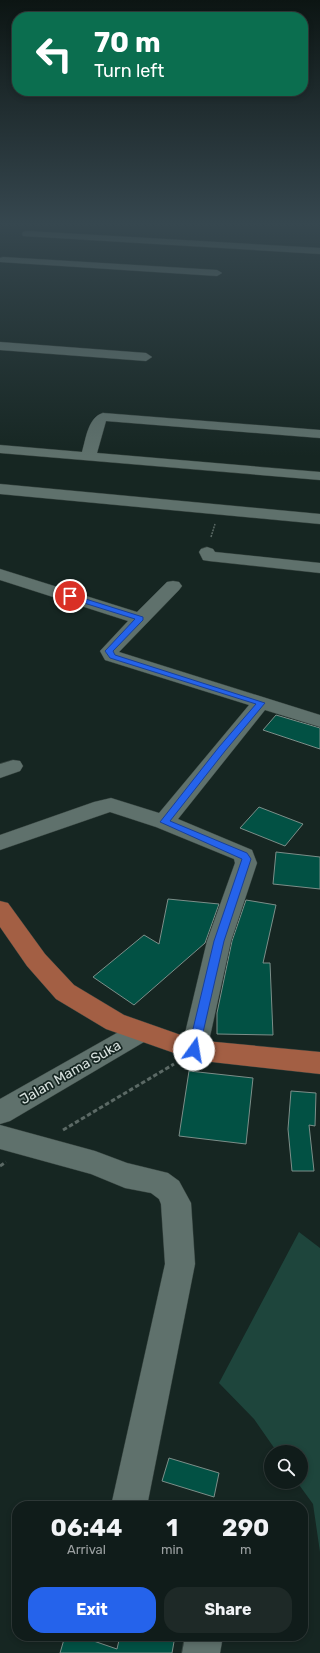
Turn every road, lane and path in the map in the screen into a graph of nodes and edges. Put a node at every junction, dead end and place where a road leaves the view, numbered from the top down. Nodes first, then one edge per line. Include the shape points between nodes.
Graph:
1 (0, 346) edge
2 (146, 357) dead end
3 (320, 434) edge
4 (0, 449) edge
5 (88, 457) junction
6 (320, 476) edge
7 (0, 488) edge
8 (220, 508) junction
9 (320, 519) edge
10 (207, 552) joint
11 (320, 568) edge
12 (0, 574) edge
13 (173, 586) dead end
14 (140, 619) junction
15 (261, 703) junction
16 (320, 721) edge
17 (164, 822) junction
18 (0, 843) edge
19 (0, 909) edge
20 (140, 1032) junction
21 (194, 1050) junction
22 (320, 1063) edge
23 (0, 1113) edge
24 (0, 1137) edge
25 (36, 1146) junction
26 (0, 1166) edge
27 (130, 1501) edge
28 (203, 1641) edge
29 (201, 1653) edge

1 - 2 street
3 - 5 street via 102,417
4 - 5 street
5 - 6 street
7 - 8 street
8 - 9 street
8 - 10 path
10 - 11 street via 209,556 215,557
12 - 14 street
13 - 14 street
14 - 15 street via 109,651 112,656
15 - 16 street
15 - 17 street
17 - 18 street via 111,805
17 - 21 street via 239,853 246,859 219,941
19 - 20 main road via 36,960 65,992 115,1022
20 - 21 main road
20 - 23 street, Jalan Mama Suka
21 - 22 main road
21 - 25 path
24 - 25 street
25 - 26 path
25 - 27 street via 95,1163 125,1175 158,1182 169,1190 176,1203 180,1264
28 - 29 street

